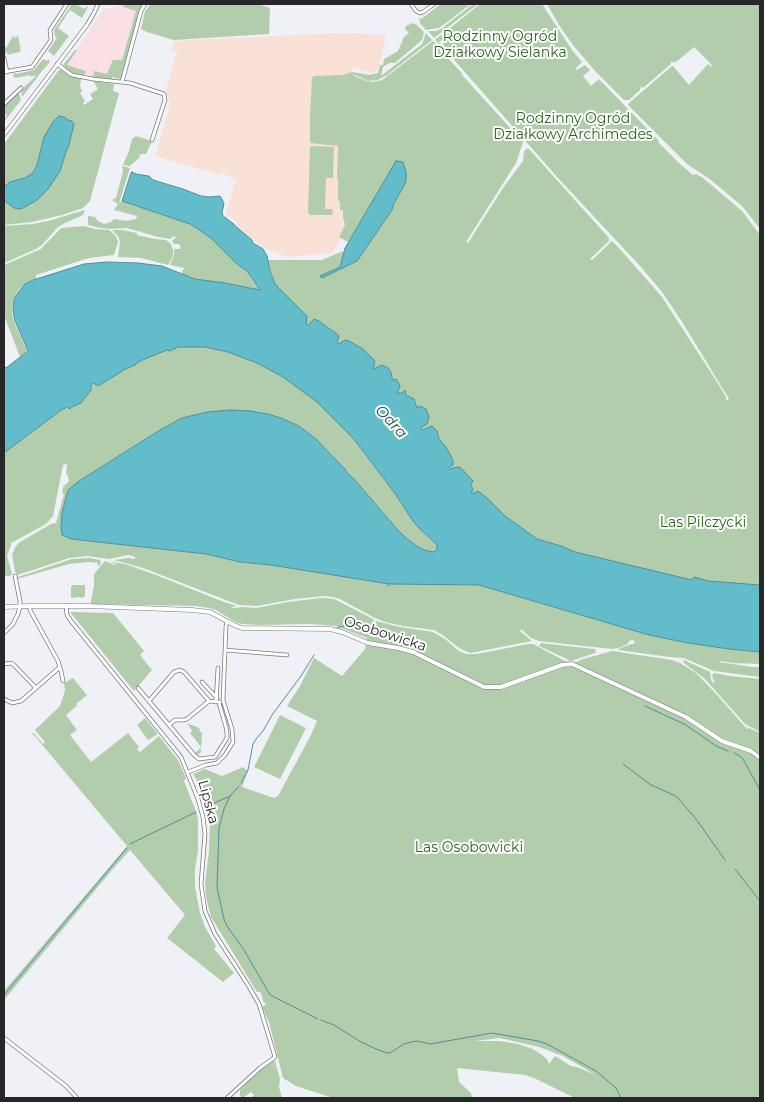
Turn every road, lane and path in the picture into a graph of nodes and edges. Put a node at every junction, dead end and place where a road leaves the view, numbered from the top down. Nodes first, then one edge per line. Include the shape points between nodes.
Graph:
1 (67, 4) edge
2 (98, 4) edge
3 (145, 4) edge
4 (411, 4) edge
5 (434, 4) edge
6 (4, 58) edge
7 (57, 64) junction
8 (5, 72) edge
9 (122, 82) junction
10 (22, 88) dead end
11 (4, 104) edge
12 (4, 135) edge
13 (152, 140) dead end
14 (14, 576) dead end
15 (20, 606) junction
16 (30, 606) junction
17 (66, 606) junction
18 (4, 607) edge
19 (227, 621) junction
20 (4, 633) edge
21 (225, 650) junction
22 (287, 655) dead end
23 (4, 664) edge
24 (60, 667) junction
25 (218, 668) dead end
26 (63, 681) dead end
27 (202, 682) dead end
28 (36, 688) junction
29 (138, 688) dead end
30 (4, 699) edge
31 (149, 701) junction
32 (209, 701) junction
33 (219, 701) junction
34 (169, 725) junction
35 (760, 758) edge
36 (188, 772) junction
37 (4, 1038) edge
38 (77, 1098) edge
39 (227, 1098) edge

1 - 8 street via 50,30 51,40 32,66
2 - 7 street
3 - 9 street
4 - 5 street via 420,12
6 - 8 street
7 - 9 street via 72,74
7 - 12 street
9 - 13 street via 164,94
10 - 11 street
14 - 15 street
15 - 16 street, Osobowicka
15 - 18 street, Osobowicka
15 - 20 street via 13,624
16 - 17 street, Osobowicka
16 - 24 street
17 - 19 street, Osobowicka via 200,610
17 - 36 street, Lipska via 69,618 178,753
19 - 21 street
19 - 35 street, Osobowicka via 242,628 337,630 368,642 413,652 484,687 501,687 572,664 686,717 722,741 751,751
21 - 22 street
21 - 33 street
23 - 28 street via 14,666
24 - 26 street
24 - 28 street
25 - 33 street
27 - 33 street
28 - 30 street via 18,702 10,703
29 - 31 street
31 - 32 street via 174,672 180,670
31 - 34 street
32 - 33 street
32 - 34 street via 187,719 175,720
33 - 34 street via 228,734 214,758 196,757
33 - 36 street via 232,730 231,745 217,763
36 - 39 street, Lipska via 204,826 201,894 205,911 215,934 258,1004 275,1057
37 - 38 street

